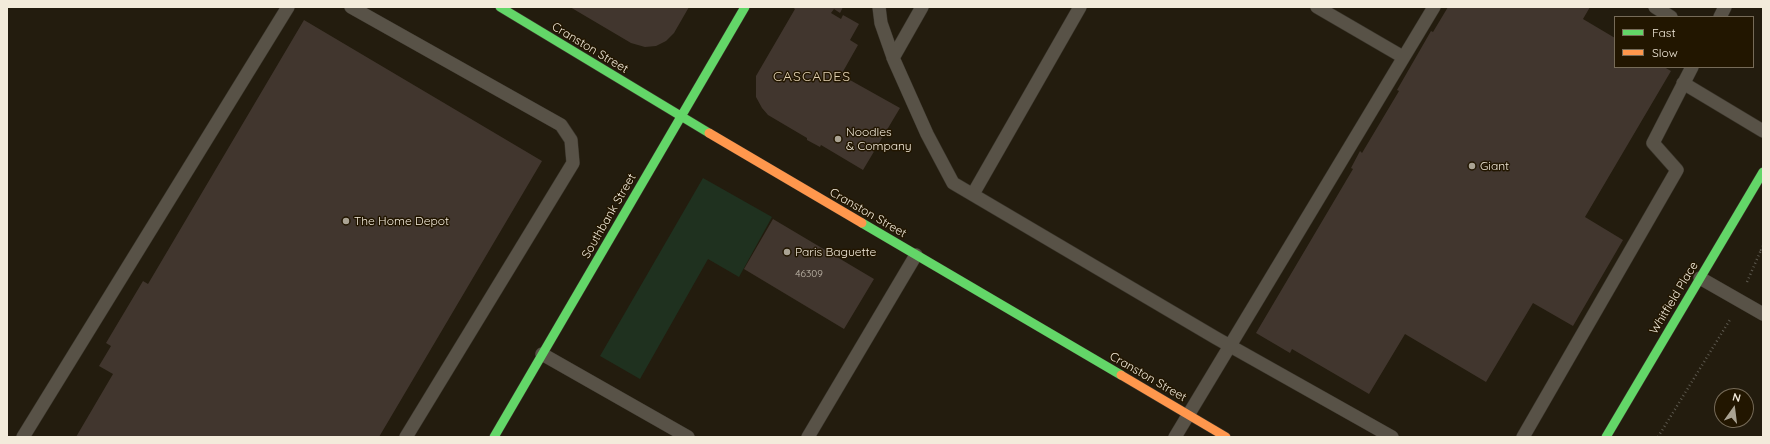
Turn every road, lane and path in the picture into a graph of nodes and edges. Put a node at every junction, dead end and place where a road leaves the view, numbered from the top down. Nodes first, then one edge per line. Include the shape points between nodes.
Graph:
1 (288, 7) edge
2 (351, 7) edge
3 (500, 7) edge
4 (745, 7) edge
5 (879, 7) edge
6 (922, 7) edge
7 (1080, 7) edge
8 (1317, 7) edge
9 (1434, 7) edge
10 (1655, 7) edge
11 (1725, 7) edge
12 (1669, 16) edge
13 (1720, 16) edge
14 (1403, 57) junction
15 (893, 58) junction
16 (1691, 68) edge
17 (1683, 83) junction
18 (681, 118) junction
19 (1763, 132) edge
20 (1763, 172) edge
21 (973, 194) junction
22 (1763, 246) edge
23 (1761, 250) junction
24 (1763, 253) edge
25 (916, 255) junction
26 (1700, 278) junction
27 (1740, 301) junction
28 (1763, 314) edge
29 (1230, 346) junction
30 (542, 354) junction
31 (1188, 414) junction
32 (23, 437) edge
33 (406, 437) edge
34 (494, 437) edge
35 (688, 437) edge
36 (808, 437) edge
37 (1175, 437) edge
38 (1226, 437) edge
39 (1392, 437) edge
40 (1523, 437) edge
41 (1606, 437) edge
42 (1658, 437) edge

1 - 32 lane
2 - 33 lane via 561,125 571,140 573,163
3 - 18 street, Cranston Street
4 - 18 street, Southbank Street
5 - 15 lane via 881,23
6 - 15 lane
7 - 21 lane
8 - 14 lane
9 - 14 lane
10 - 12 lane
11 - 13 lane
14 - 29 lane
15 - 21 lane via 927,134 954,182
16 - 17 lane
17 - 19 lane
17 - 40 lane via 1653,143 1677,170
18 - 25 street, Cranston Street
18 - 30 street, Southbank Street
20 - 26 street, Whitfield Place
21 - 29 lane
22 - 23 path
23 - 24 path
23 - 27 path
25 - 31 street, Cranston Street
25 - 36 lane
26 - 27 lane
26 - 41 street, Whitfield Place
27 - 28 lane
27 - 42 path
29 - 31 lane
29 - 39 lane
30 - 34 street, Southbank Street
30 - 35 lane
31 - 37 lane
31 - 38 street, Cranston Street

